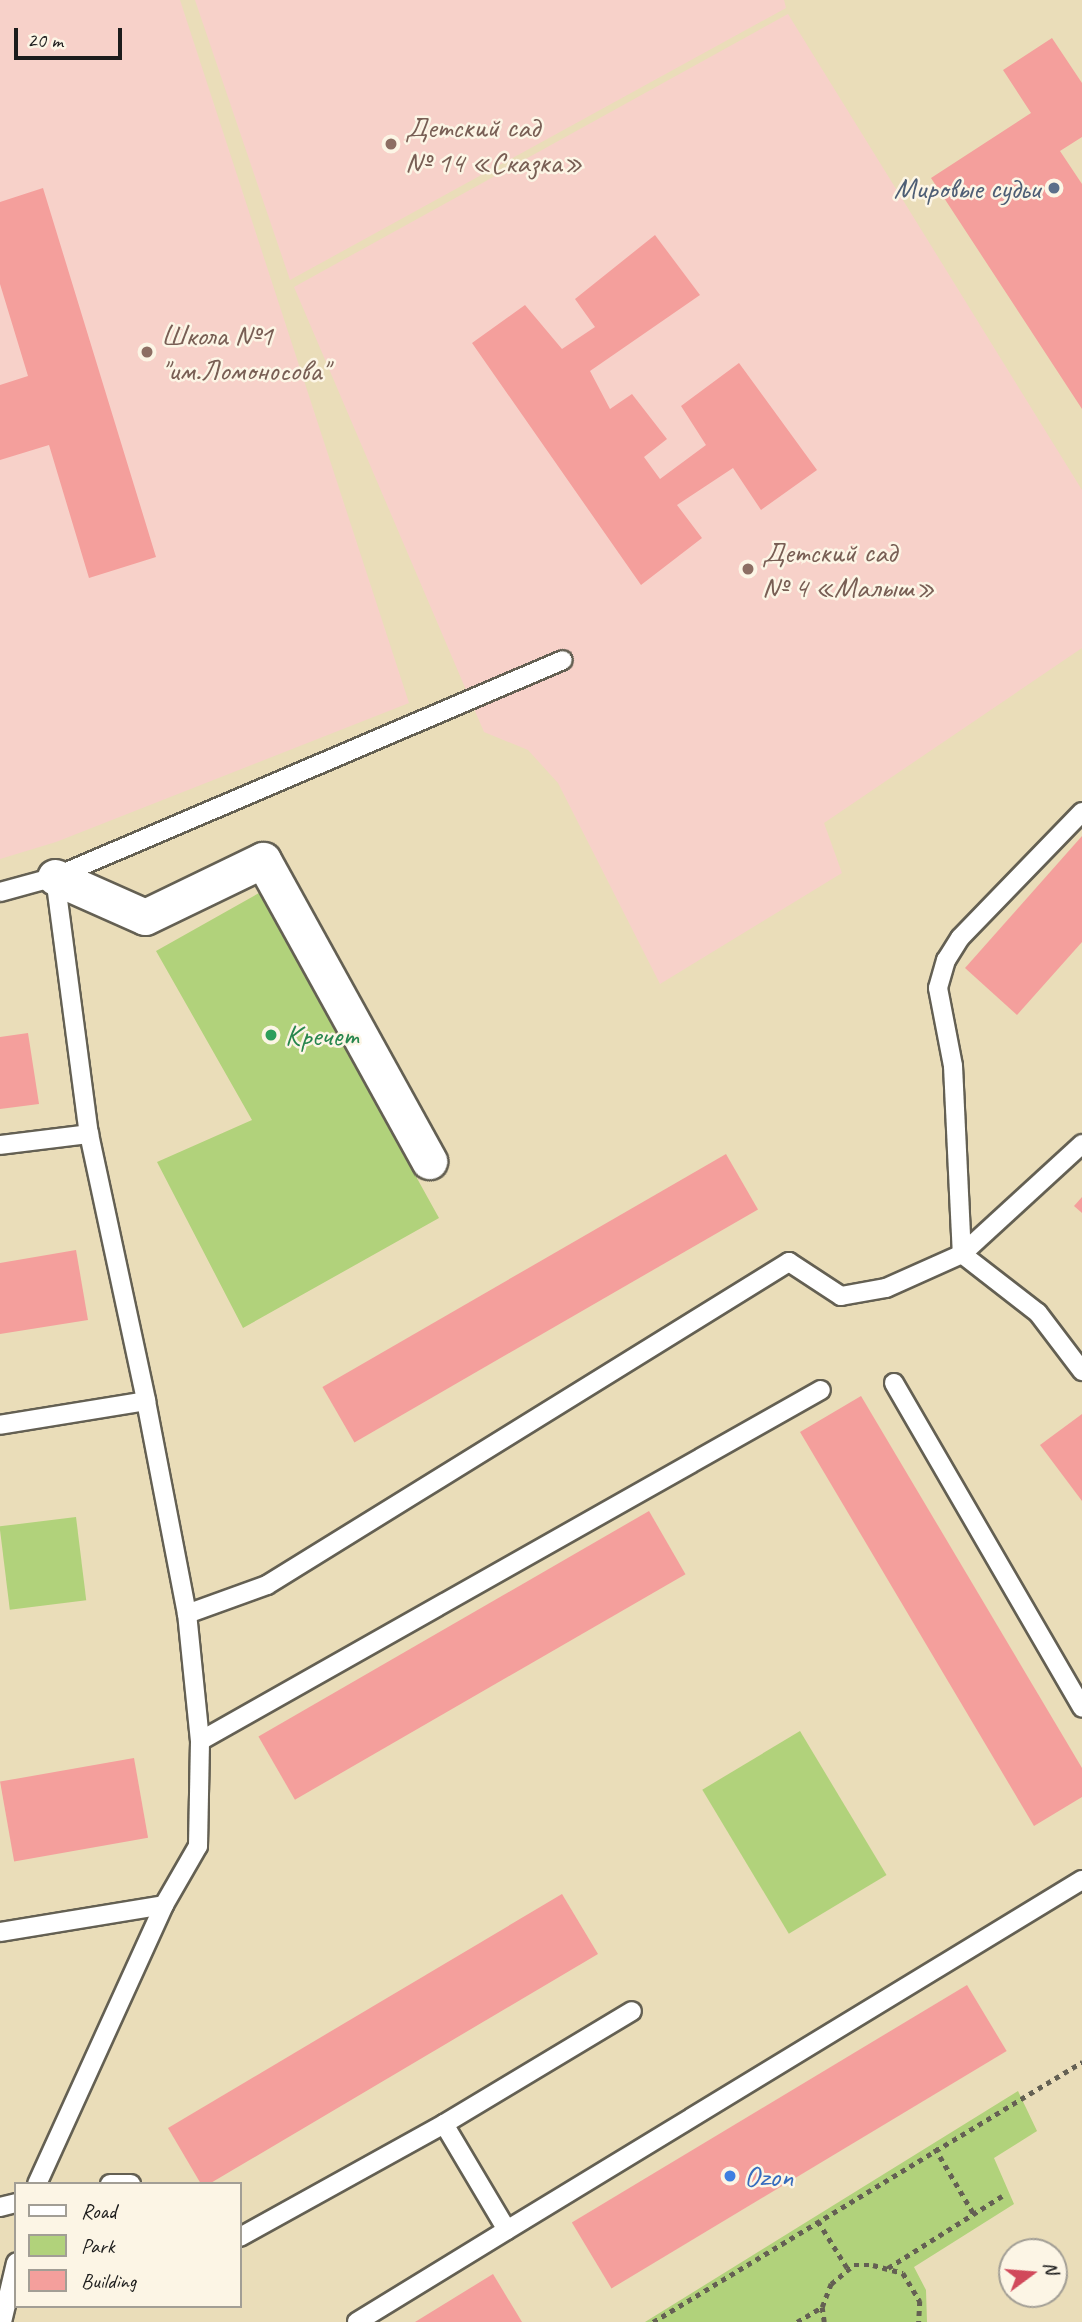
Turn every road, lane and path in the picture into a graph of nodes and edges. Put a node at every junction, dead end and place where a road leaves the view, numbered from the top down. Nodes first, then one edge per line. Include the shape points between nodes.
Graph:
1 (563, 660) dead end
2 (1082, 812) edge
3 (55, 877) junction
4 (0, 892) edge
5 (89, 1134) junction
6 (1082, 1144) edge
7 (0, 1145) edge
8 (429, 1161) dead end
9 (962, 1254) junction
10 (1082, 1371) edge
11 (894, 1383) dead end
12 (821, 1390) dead end
13 (146, 1401) junction
14 (0, 1425) edge
15 (187, 1614) junction
16 (1082, 1707) edge
17 (200, 1741) junction
18 (1082, 1880) edge
19 (164, 1905) junction
20 (0, 1932) edge
21 (632, 2011) dead end
22 (1082, 2062) edge
23 (444, 2124) junction
24 (935, 2148) junction
25 (38, 2182) edge
26 (1002, 2196) dead end
27 (974, 2214) junction
28 (818, 2221) junction
29 (507, 2230) junction
30 (242, 2236) edge
31 (887, 2268) junction
32 (848, 2269) junction
33 (14, 2271) edge
34 (821, 2307) junction
35 (657, 2321) edge
36 (2, 2322) edge
37 (357, 2322) edge
38 (797, 2322) edge
39 (824, 2322) edge
40 (919, 2322) edge

1 - 3 lane
2 - 9 lane via 960,938 946,960 938,988 953,1066
3 - 4 lane
3 - 5 lane
3 - 8 street via 145,917 263,860
5 - 7 lane
5 - 13 lane
6 - 9 lane
9 - 10 lane via 1038,1313
9 - 15 lane via 887,1288 841,1296 789,1262 267,1585
11 - 16 lane
12 - 17 lane
13 - 14 lane
13 - 15 lane
15 - 17 lane
17 - 19 lane via 198,1846
18 - 29 lane
19 - 20 lane
19 - 25 lane
21 - 23 lane
22 - 24 path
23 - 29 lane
23 - 30 lane
24 - 27 path
24 - 28 path
26 - 27 path
27 - 31 path
28 - 32 path
28 - 35 path
29 - 37 lane
31 - 32 path via 873,2264
31 - 40 path via 903,2273 920,2301
32 - 34 path via 831,2284
33 - 36 lane
34 - 38 path
34 - 39 path

